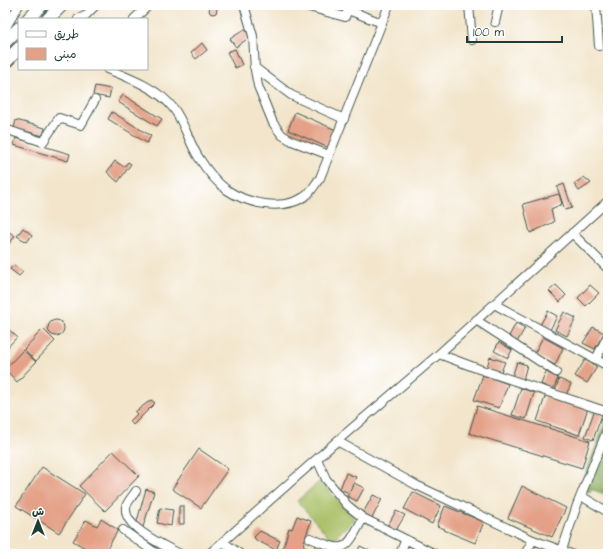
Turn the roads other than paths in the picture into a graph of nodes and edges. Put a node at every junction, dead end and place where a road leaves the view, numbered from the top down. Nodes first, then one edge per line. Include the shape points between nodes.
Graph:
1 (19, 5) edge
2 (42, 5) edge
3 (62, 5) edge
4 (96, 5) edge
5 (149, 5) edge
6 (244, 5) edge
7 (302, 5) edge
8 (389, 5) edge
9 (469, 5) edge
10 (499, 5) edge
11 (596, 5) edge
12 (29, 18) edge
13 (49, 18) edge
14 (80, 18) edge
15 (135, 18) edge
16 (495, 22) dead end
17 (382, 23) junction
18 (5, 29) edge
19 (18, 29) edge
20 (472, 40) dead end
21 (5, 42) edge
22 (599, 46) dead end
23 (18, 49) edge
24 (5, 63) edge
25 (254, 67) junction
26 (109, 70) edge
27 (94, 100) dead end
28 (344, 119) junction
29 (5, 129) edge
30 (329, 155) junction
31 (608, 201) edge
32 (572, 233) junction
33 (608, 269) edge
34 (494, 304) junction
35 (476, 320) junction
36 (608, 336) edge
37 (439, 354) junction
38 (596, 360) junction
39 (608, 366) edge
40 (556, 372) dead end
41 (608, 412) edge
42 (608, 428) edge
43 (337, 441) junction
44 (317, 459) junction
45 (136, 491) dead end
46 (581, 496) junction
47 (608, 512) edge
48 (364, 518) junction
49 (123, 530) dead end
50 (310, 538) dead end
51 (533, 540) junction
52 (405, 541) junction
53 (223, 542) junction
54 (562, 550) junction
55 (157, 554) edge
56 (180, 554) edge
57 (209, 554) edge
58 (240, 554) edge
59 (400, 554) edge
60 (433, 554) edge
61 (525, 554) edge
62 (571, 554) edge

1 - 18 street
2 - 12 highway
3 - 13 highway
4 - 14 street
5 - 15 street
6 - 25 street via 253,36
7 - 17 street via 345,17 348,10
8 - 17 street
9 - 20 street
10 - 16 street
11 - 22 street
17 - 28 street
19 - 21 highway
23 - 24 highway
25 - 28 street via 291,95
25 - 30 street via 258,86 277,129 292,141
26 - 30 street via 134,80 174,109 198,158 213,177 227,190 253,202 281,205 306,196 320,178
27 - 29 street via 81,125 59,118 43,142
28 - 30 street
31 - 32 street
32 - 33 street
32 - 34 street
34 - 35 street
34 - 38 street
35 - 37 street
35 - 40 street
36 - 38 street
37 - 41 street
37 - 43 street
38 - 39 street
42 - 46 street
43 - 44 street
43 - 51 street via 416,485
44 - 48 street via 326,479
44 - 53 street
45 - 56 street via 126,506 126,514 131,523 144,534
46 - 47 street
46 - 54 street
48 - 50 street via 352,541 344,547 335,549
48 - 52 street
49 - 55 street
51 - 54 street
51 - 61 street
52 - 59 street
52 - 60 street
53 - 57 street
53 - 58 street
54 - 62 street

